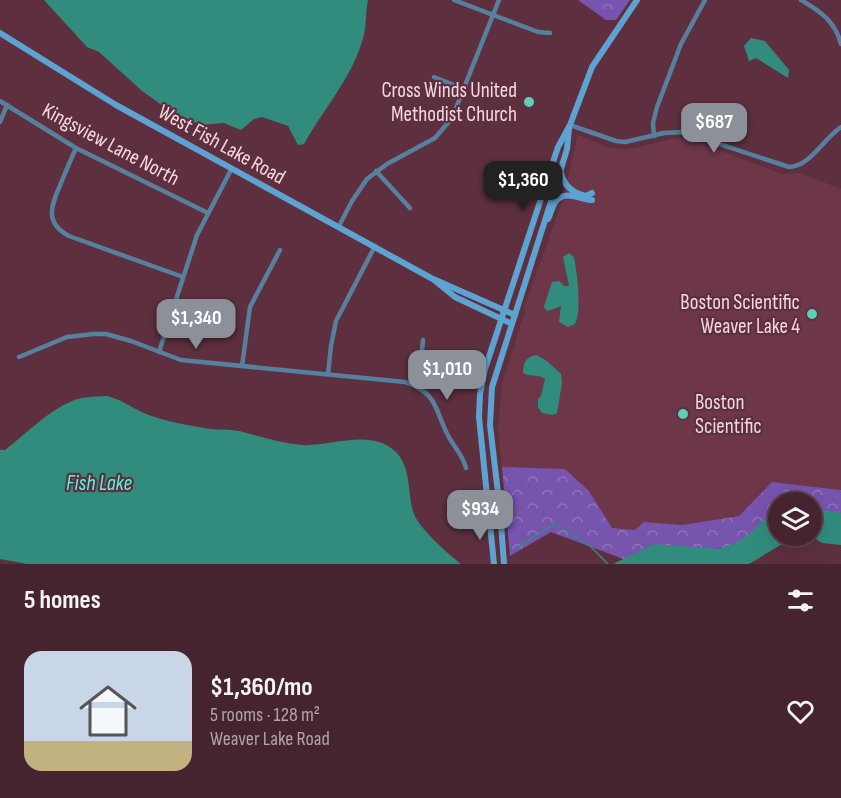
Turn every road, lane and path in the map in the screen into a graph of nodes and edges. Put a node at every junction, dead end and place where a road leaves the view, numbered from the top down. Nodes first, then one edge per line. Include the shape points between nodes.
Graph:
1 (454, 0) edge
2 (499, 0) edge
3 (637, 0) edge
4 (705, 0) edge
5 (801, 0) edge
6 (494, 15) junction
7 (0, 33) edge
8 (550, 33) dead end
9 (841, 44) edge
10 (434, 77) dead end
11 (464, 89) junction
12 (0, 101) edge
13 (7, 105) junction
14 (0, 122) edge
15 (570, 125) junction
16 (841, 127) edge
17 (654, 136) junction
18 (76, 148) junction
19 (232, 168) junction
20 (560, 170) junction
21 (376, 171) junction
22 (592, 193) dead end
23 (592, 200) dead end
24 (410, 208) dead end
25 (208, 213) junction
26 (339, 226) junction
27 (542, 230) junction
28 (376, 246) junction
29 (280, 250) dead end
30 (183, 277) junction
31 (431, 278) junction
32 (504, 310) junction
33 (514, 315) junction
34 (502, 318) junction
35 (512, 324) junction
36 (423, 340) dead end
37 (159, 352) junction
38 (19, 357) dead end
39 (242, 366) junction
40 (328, 374) junction
41 (415, 386) junction
42 (466, 468) dead end
43 (494, 564) edge
44 (504, 564) edge

1 - 6 street
2 - 6 street
3 - 15 main road via 592,67
4 - 17 street via 684,37 657,107
5 - 9 street via 829,20
6 - 8 street
6 - 11 street
7 - 19 main road, West Fish Lake Road via 88,88
10 - 11 street
11 - 21 street via 452,118 435,138
12 - 13 street, Kingsview Lane North
13 - 14 street
13 - 18 street, Kingsview Lane North
15 - 17 street via 616,141
15 - 20 main road
15 - 32 main road via 548,174
16 - 17 street via 801,165 789,167 690,133 676,131
18 - 25 street, Kingsview Lane North
18 - 30 street via 52,208 57,227 69,236
19 - 25 street
19 - 26 main road, West Fish Lake Road
20 - 22 main road via 570,190 586,196
20 - 27 main road
21 - 24 street
21 - 26 street via 359,189
23 - 27 main road via 572,195 561,198
25 - 30 street
26 - 28 main road, West Fish Lake Road
27 - 33 main road
28 - 31 main road, West Fish Lake Road
28 - 40 street via 336,321
29 - 39 street via 250,307
30 - 37 street
31 - 32 main road, West Fish Lake Road
31 - 34 main road, West Fish Lake Road via 455,297
32 - 33 main road, West Fish Lake Road
32 - 34 main road
33 - 35 main road
34 - 35 main road, West Fish Lake Road
34 - 43 main road via 484,375 479,406
35 - 44 main road via 495,376 490,407
36 - 41 street
37 - 38 street via 117,336 93,334 68,337
37 - 39 street via 181,360
39 - 40 street
40 - 41 street
41 - 42 street via 437,406

